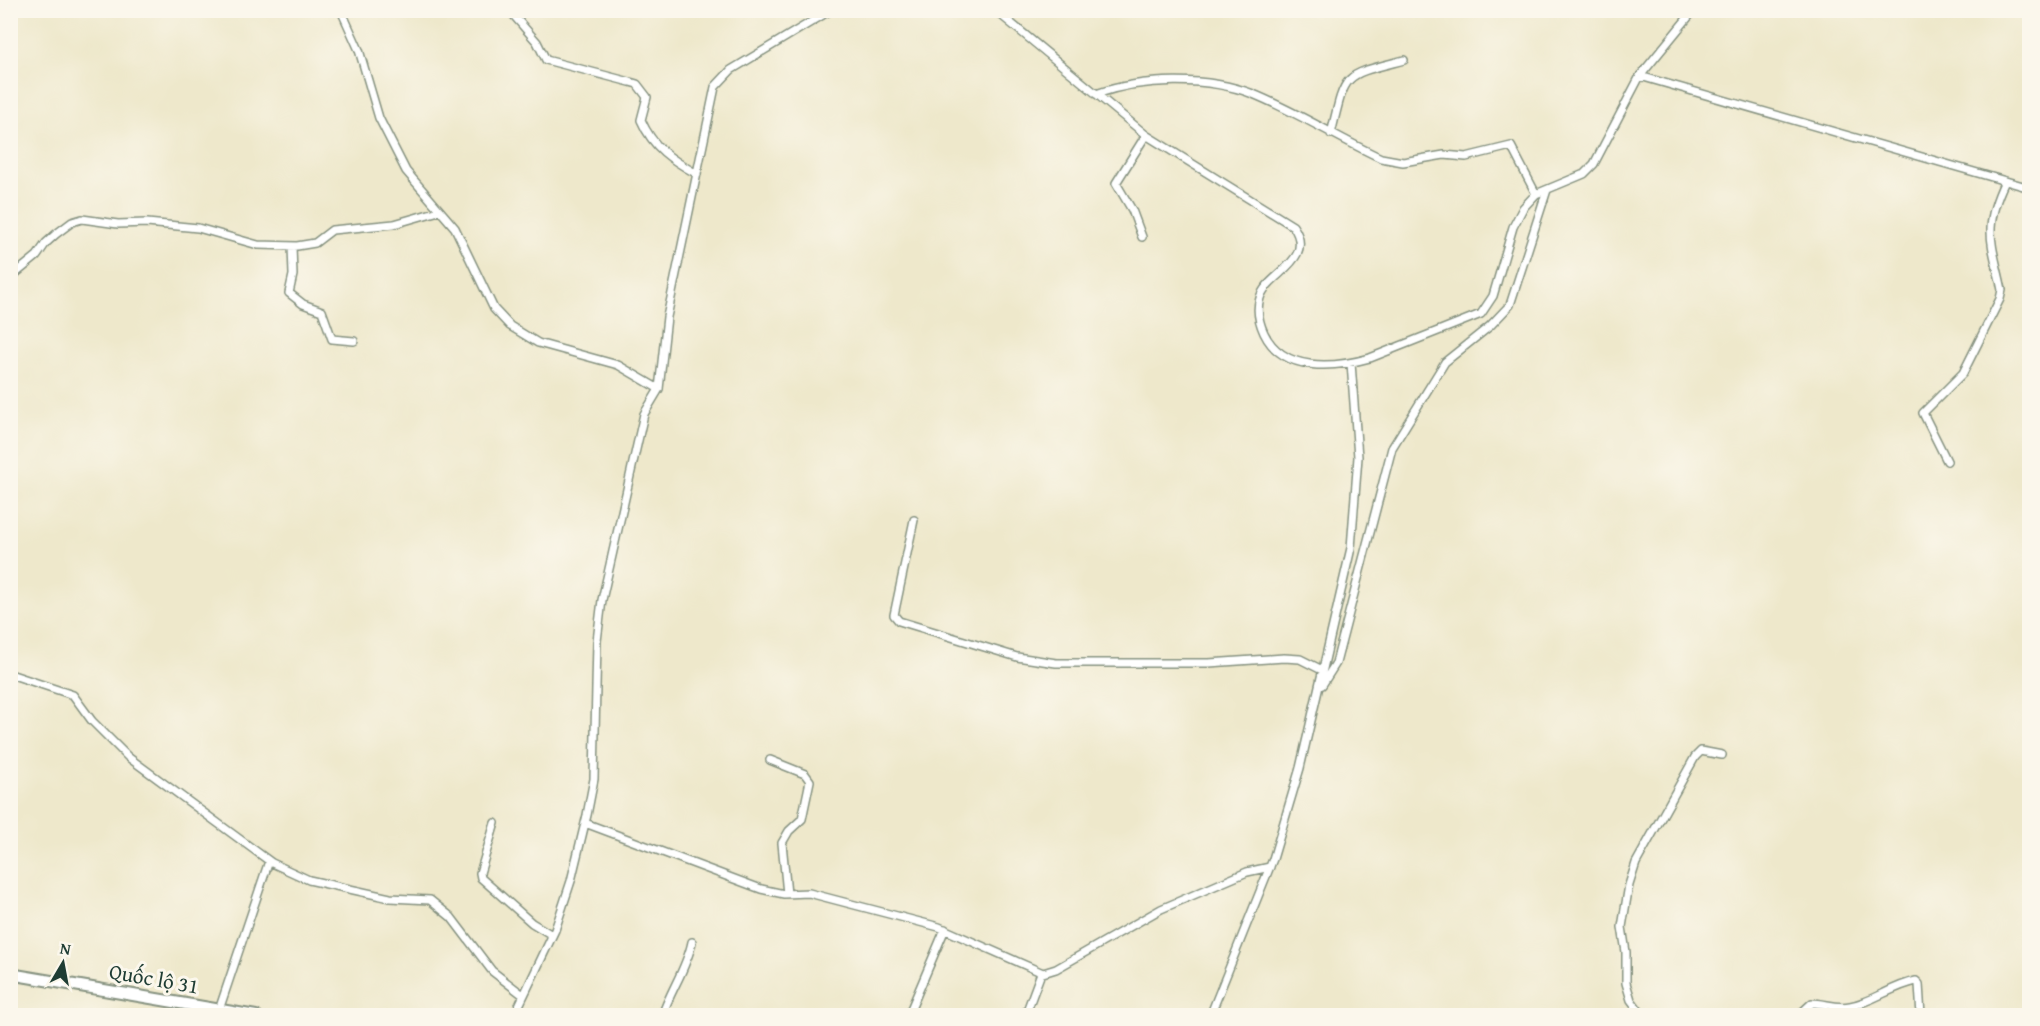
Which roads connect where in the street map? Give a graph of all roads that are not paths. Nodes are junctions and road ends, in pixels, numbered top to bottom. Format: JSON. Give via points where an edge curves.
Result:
{"nodes":[{"id":1,"x":341,"y":10,"type":"edge"},
{"id":2,"x":509,"y":10,"type":"edge"},
{"id":3,"x":831,"y":10,"type":"edge"},
{"id":4,"x":995,"y":10,"type":"edge"},
{"id":5,"x":1694,"y":10,"type":"edge"},
{"id":6,"x":1404,"y":60,"type":"dead end"},
{"id":7,"x":1640,"y":76,"type":"junction"},
{"id":8,"x":1095,"y":94,"type":"junction"},
{"id":9,"x":1331,"y":134,"type":"junction"},
{"id":10,"x":1146,"y":135,"type":"junction"},
{"id":11,"x":697,"y":174,"type":"junction"},
{"id":12,"x":2005,"y":181,"type":"junction"},
{"id":13,"x":2030,"y":188,"type":"edge"},
{"id":14,"x":1547,"y":190,"type":"junction"},
{"id":15,"x":1536,"y":194,"type":"junction"},
{"id":16,"x":439,"y":211,"type":"junction"},
{"id":17,"x":1142,"y":237,"type":"dead end"},
{"id":18,"x":292,"y":246,"type":"junction"},
{"id":19,"x":10,"y":278,"type":"edge"},
{"id":20,"x":354,"y":341,"type":"dead end"},
{"id":21,"x":1351,"y":363,"type":"junction"},
{"id":22,"x":659,"y":389,"type":"junction"},
{"id":23,"x":1947,"y":461,"type":"dead end"},
{"id":24,"x":914,"y":520,"type":"dead end"},
{"id":25,"x":1322,"y":670,"type":"junction"},
{"id":26,"x":10,"y":674,"type":"edge"},
{"id":27,"x":1320,"y":687,"type":"junction"},
{"id":28,"x":1722,"y":755,"type":"dead end"},
{"id":29,"x":770,"y":760,"type":"dead end"},
{"id":30,"x":495,"y":823,"type":"dead end"},
{"id":31,"x":585,"y":823,"type":"junction"},
{"id":32,"x":269,"y":861,"type":"junction"},
{"id":33,"x":1270,"y":867,"type":"junction"},
{"id":34,"x":787,"y":894,"type":"junction"},
{"id":35,"x":945,"y":929,"type":"junction"},
{"id":36,"x":552,"y":935,"type":"junction"},
{"id":37,"x":692,"y":942,"type":"dead end"},
{"id":38,"x":1041,"y":973,"type":"junction"},
{"id":39,"x":10,"y":974,"type":"edge"},
{"id":40,"x":523,"y":995,"type":"junction"},
{"id":41,"x":219,"y":1010,"type":"junction"},
{"id":42,"x":256,"y":1016,"type":"edge"},
{"id":43,"x":514,"y":1016,"type":"edge"},
{"id":44,"x":662,"y":1016,"type":"edge"},
{"id":45,"x":908,"y":1016,"type":"edge"},
{"id":46,"x":1025,"y":1016,"type":"edge"},
{"id":47,"x":1210,"y":1016,"type":"edge"},
{"id":48,"x":1643,"y":1016,"type":"edge"},
{"id":49,"x":1798,"y":1016,"type":"edge"},
{"id":50,"x":1921,"y":1016,"type":"edge"}],
"edges":[{"from":1,"to":16,"type":"street","via":[[362,58],[379,118],[406,171]]},
{"from":2,"to":11,"type":"street","via":[[537,42],[546,60],[637,84],[647,97],[641,120],[656,146]]},
{"from":3,"to":11,"type":"street","via":[[731,70],[718,83]]},
{"from":4,"to":8,"type":"street"},
{"from":5,"to":7,"type":"street"},
{"from":6,"to":9,"type":"street","via":[[1349,77]]},
{"from":7,"to":12,"type":"street"},
{"from":7,"to":14,"type":"street","via":[[1594,164],[1584,174]]},
{"from":8,"to":9,"type":"street","via":[[1151,81],[1217,86],[1254,95]]},
{"from":8,"to":10,"type":"street"},
{"from":9,"to":15,"type":"street","via":[[1381,158],[1403,162],[1444,155],[1469,157],[1510,146]]},
{"from":10,"to":17,"type":"street","via":[[1116,183]]},
{"from":10,"to":21,"type":"street","via":[[1293,226],[1299,240],[1296,253],[1262,293],[1258,305],[1260,324],[1274,349],[1292,360],[1315,365]]},
{"from":11,"to":22,"type":"street","via":[[667,317]]},
{"from":12,"to":13,"type":"street"},
{"from":12,"to":23,"type":"street","via":[[1995,204],[1990,236],[2002,290],[2000,299],[1963,374],[1923,413]]},
{"from":14,"to":15,"type":"street"},
{"from":14,"to":27,"type":"street","via":[[1510,305],[1445,362],[1392,448],[1336,663]]},
{"from":15,"to":21,"type":"street","via":[[1518,215],[1492,296],[1481,314]]},
{"from":16,"to":18,"type":"street","via":[[394,224],[332,230],[312,244]]},
{"from":16,"to":22,"type":"street","via":[[460,236],[494,309],[510,326],[553,348],[618,365]]},
{"from":18,"to":19,"type":"street","via":[[258,244],[198,228],[82,219],[51,239],[38,256]]},
{"from":18,"to":20,"type":"street","via":[[290,293],[303,304],[322,311],[332,339]]},
{"from":21,"to":25,"type":"street","via":[[1358,457],[1355,526]]},
{"from":22,"to":31,"type":"street","via":[[644,414],[602,600],[597,641],[594,767]]},
{"from":24,"to":25,"type":"street","via":[[894,615],[899,621],[1033,660],[1081,664],[1284,658],[1300,659]]},
{"from":25,"to":27,"type":"street"},
{"from":26,"to":32,"type":"street","via":[[73,695],[92,721],[128,757]]},
{"from":27,"to":33,"type":"street"},
{"from":28,"to":48,"type":"street","via":[[1701,751],[1695,756],[1636,863],[1629,885],[1622,927],[1626,983],[1631,1000]]},
{"from":29,"to":34,"type":"street","via":[[805,774],[810,781],[802,819],[782,843]]},
{"from":30,"to":36,"type":"street","via":[[481,878],[532,923]]},
{"from":31,"to":34,"type":"street","via":[[761,890]]},
{"from":31,"to":36,"type":"street"},
{"from":32,"to":40,"type":"street","via":[[309,880],[390,898],[430,900],[451,917],[492,971]]},
{"from":32,"to":41,"type":"street"},
{"from":33,"to":38,"type":"street","via":[[1247,872],[1161,909],[1056,969]]},
{"from":33,"to":47,"type":"street"},
{"from":34,"to":35,"type":"street","via":[[809,893]]},
{"from":35,"to":38,"type":"street"},
{"from":35,"to":45,"type":"street"},
{"from":36,"to":40,"type":"street"},
{"from":37,"to":44,"type":"street"},
{"from":38,"to":46,"type":"street"},
{"from":39,"to":41,"type":"highway","name":"Quốc lộ 31"},
{"from":40,"to":43,"type":"street"},
{"from":41,"to":42,"type":"highway","name":"Quốc lộ 31"},
{"from":49,"to":50,"type":"street","via":[[1812,1003],[1853,1006],[1916,981]]}]}
